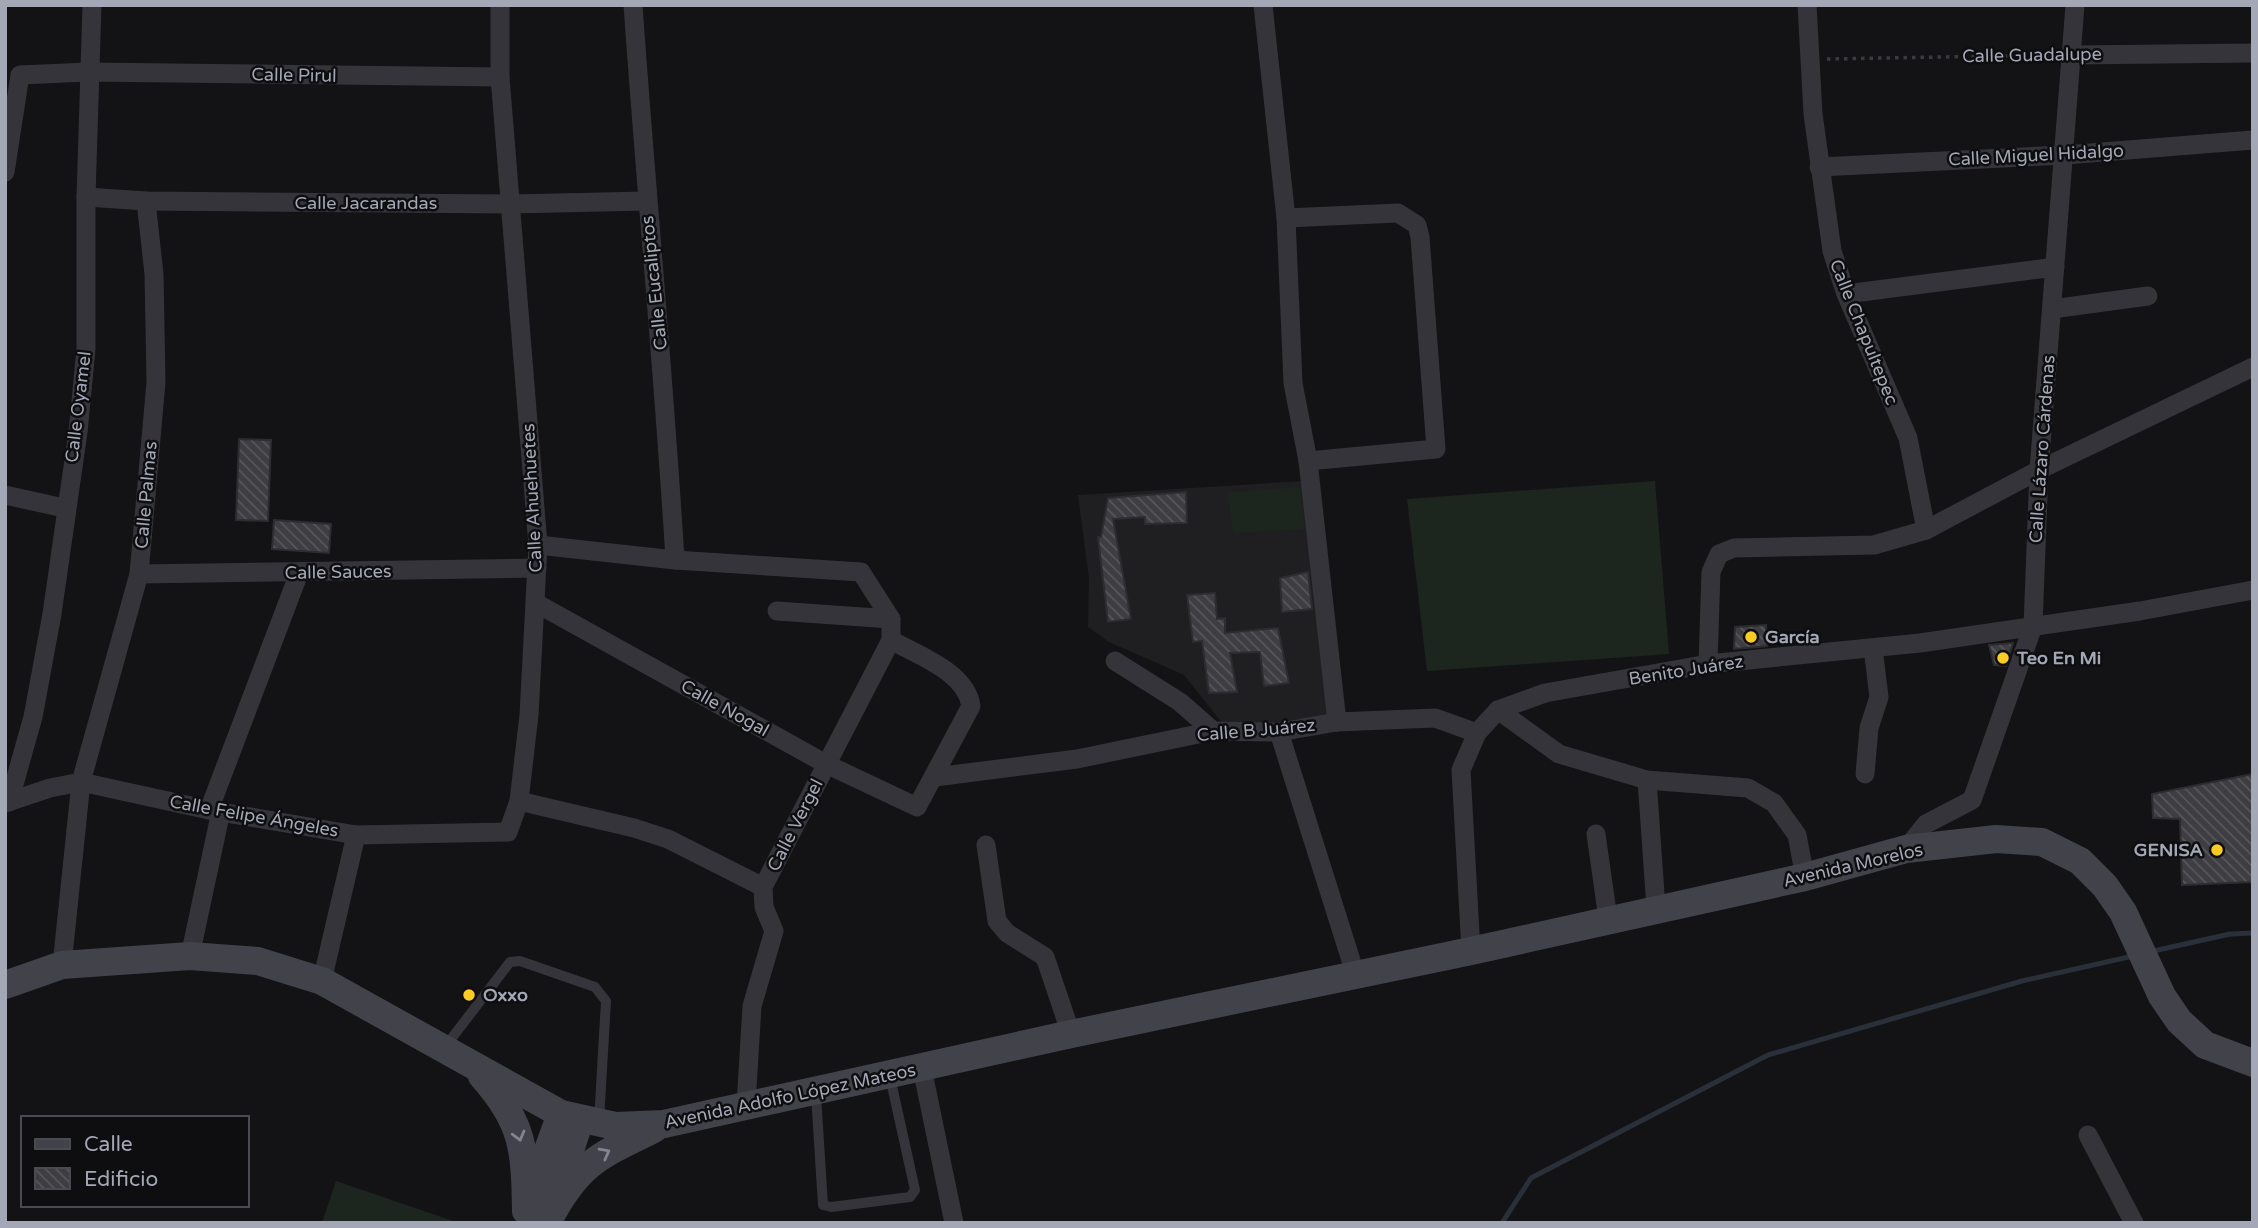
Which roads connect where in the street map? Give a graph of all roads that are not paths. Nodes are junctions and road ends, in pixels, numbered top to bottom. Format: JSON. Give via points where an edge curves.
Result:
{"nodes":[{"id":1,"x":92,"y":5,"type":"edge"},
{"id":2,"x":500,"y":5,"type":"edge"},
{"id":3,"x":633,"y":5,"type":"edge"},
{"id":4,"x":1263,"y":5,"type":"edge"},
{"id":5,"x":1807,"y":5,"type":"edge"},
{"id":6,"x":2075,"y":5,"type":"edge"},
{"id":7,"x":2253,"y":52,"type":"edge"},
{"id":8,"x":2073,"y":55,"type":"junction"},
{"id":9,"x":88,"y":72,"type":"junction"},
{"id":10,"x":500,"y":77,"type":"junction"},
{"id":11,"x":2253,"y":140,"type":"edge"},
{"id":12,"x":2065,"y":155,"type":"junction"},
{"id":13,"x":1819,"y":167,"type":"junction"},
{"id":14,"x":5,"y":172,"type":"edge"},
{"id":15,"x":86,"y":197,"type":"junction"},
{"id":16,"x":146,"y":201,"type":"junction"},
{"id":17,"x":646,"y":201,"type":"junction"},
{"id":18,"x":511,"y":204,"type":"junction"},
{"id":19,"x":1286,"y":218,"type":"junction"},
{"id":20,"x":2055,"y":267,"type":"junction"},
{"id":21,"x":1846,"y":294,"type":"junction"},
{"id":22,"x":2148,"y":296,"type":"dead end"},
{"id":23,"x":2052,"y":309,"type":"junction"},
{"id":24,"x":2253,"y":367,"type":"edge"},
{"id":25,"x":1308,"y":461,"type":"junction"},
{"id":26,"x":2039,"y":470,"type":"junction"},
{"id":27,"x":5,"y":495,"type":"edge"},
{"id":28,"x":64,"y":508,"type":"junction"},
{"id":29,"x":1926,"y":530,"type":"junction"},
{"id":30,"x":538,"y":545,"type":"junction"},
{"id":31,"x":675,"y":560,"type":"junction"},
{"id":32,"x":537,"y":568,"type":"junction"},
{"id":33,"x":299,"y":573,"type":"junction"},
{"id":34,"x":139,"y":574,"type":"junction"},
{"id":35,"x":2253,"y":590,"type":"edge"},
{"id":36,"x":536,"y":603,"type":"junction"},
{"id":37,"x":777,"y":611,"type":"dead end"},
{"id":38,"x":891,"y":619,"type":"junction"},
{"id":39,"x":2033,"y":626,"type":"junction"},
{"id":40,"x":891,"y":640,"type":"junction"},
{"id":41,"x":1873,"y":648,"type":"junction"},
{"id":42,"x":1115,"y":661,"type":"dead end"},
{"id":43,"x":1708,"y":664,"type":"junction"},
{"id":44,"x":1498,"y":710,"type":"junction"},
{"id":45,"x":1337,"y":722,"type":"junction"},
{"id":46,"x":1213,"y":731,"type":"junction"},
{"id":47,"x":1279,"y":732,"type":"junction"},
{"id":48,"x":1476,"y":733,"type":"junction"},
{"id":49,"x":826,"y":764,"type":"junction"},
{"id":50,"x":1865,"y":774,"type":"dead end"},
{"id":51,"x":935,"y":777,"type":"junction"},
{"id":52,"x":1647,"y":780,"type":"junction"},
{"id":53,"x":81,"y":782,"type":"junction"},
{"id":54,"x":519,"y":801,"type":"junction"},
{"id":55,"x":7,"y":803,"type":"edge"},
{"id":56,"x":215,"y":811,"type":"junction"},
{"id":57,"x":508,"y":832,"type":"joint"},
{"id":58,"x":1595,"y":834,"type":"dead end"},
{"id":59,"x":356,"y":835,"type":"junction"},
{"id":60,"x":986,"y":845,"type":"dead end"},
{"id":61,"x":1906,"y":849,"type":"junction"},
{"id":62,"x":1805,"y":877,"type":"junction"},
{"id":63,"x":763,"y":887,"type":"junction"},
{"id":64,"x":1656,"y":908,"type":"junction"},
{"id":65,"x":1608,"y":919,"type":"junction"},
{"id":66,"x":1471,"y":951,"type":"junction"},
{"id":67,"x":191,"y":956,"type":"junction"},
{"id":68,"x":62,"y":965,"type":"junction"},
{"id":69,"x":1355,"y":973,"type":"junction"},
{"id":70,"x":322,"y":981,"type":"junction"},
{"id":71,"x":7,"y":986,"type":"edge"},
{"id":72,"x":1071,"y":1034,"type":"junction"},
{"id":73,"x":456,"y":1054,"type":"junction"},
{"id":74,"x":2253,"y":1063,"type":"edge"},
{"id":75,"x":922,"y":1068,"type":"junction"},
{"id":76,"x":890,"y":1076,"type":"junction"},
{"id":77,"x":816,"y":1091,"type":"junction"},
{"id":78,"x":746,"y":1105,"type":"junction"},
{"id":79,"x":580,"y":1119,"type":"junction"},
{"id":80,"x":664,"y":1124,"type":"junction"},
{"id":81,"x":2088,"y":1135,"type":"dead end"},
{"id":82,"x":536,"y":1220,"type":"edge"},
{"id":83,"x":954,"y":1223,"type":"edge"},
{"id":84,"x":2134,"y":1223,"type":"edge"}],
"edges":[{"from":1,"to":9,"type":"street","name":"Calle Oyamel"},
{"from":2,"to":10,"type":"street","name":"Calle Ahuehuetes"},
{"from":3,"to":17,"type":"street","name":"Calle Eucaliptos"},
{"from":4,"to":19,"type":"street"},
{"from":5,"to":13,"type":"street","name":"Calle Chapultepec"},
{"from":6,"to":8,"type":"street","name":"Calle Lázaro Cárdenas"},
{"from":7,"to":8,"type":"street","name":"Calle Guadalupe"},
{"from":8,"to":12,"type":"street","name":"Calle Lázaro Cárdenas"},
{"from":9,"to":10,"type":"street","name":"Calle Pirul"},
{"from":9,"to":14,"type":"street","name":"Calle Pirul","via":[[20,75]]},
{"from":9,"to":15,"type":"street","name":"Calle Oyamel"},
{"from":10,"to":18,"type":"street","name":"Calle Ahuehuetes"},
{"from":11,"to":12,"type":"street","name":"Calle Miguel Hidalgo"},
{"from":12,"to":13,"type":"street","name":"Calle Miguel Hidalgo"},
{"from":12,"to":20,"type":"street","name":"Calle Lázaro Cárdenas"},
{"from":13,"to":21,"type":"street","name":"Calle Chapultepec","via":[[1832,251]]},
{"from":15,"to":16,"type":"street","name":"Calle Jacarandas"},
{"from":15,"to":28,"type":"street","name":"Calle Oyamel","via":[[86,349]]},
{"from":16,"to":18,"type":"street","name":"Calle Jacarandas"},
{"from":16,"to":34,"type":"street","name":"Calle Palmas","via":[[154,274],[156,382]]},
{"from":17,"to":18,"type":"street","name":"Calle Jacarandas"},
{"from":17,"to":31,"type":"street","name":"Calle Eucaliptos","via":[[666,400]]},
{"from":18,"to":30,"type":"street","name":"Calle Ahuehuetes"},
{"from":19,"to":25,"type":"street","via":[[1293,383]]},
{"from":19,"to":25,"type":"street","via":[[1398,213],[1417,225],[1420,237],[1436,449]]},
{"from":20,"to":21,"type":"street"},
{"from":20,"to":23,"type":"street","name":"Calle Lázaro Cárdenas"},
{"from":21,"to":29,"type":"street","name":"Calle Chapultepec","via":[[1908,438]]},
{"from":22,"to":23,"type":"street"},
{"from":23,"to":26,"type":"street","name":"Calle Lázaro Cárdenas"},
{"from":24,"to":26,"type":"street"},
{"from":25,"to":45,"type":"street"},
{"from":26,"to":29,"type":"street"},
{"from":26,"to":39,"type":"street","name":"Calle Lázaro Cárdenas"},
{"from":27,"to":28,"type":"street"},
{"from":28,"to":55,"type":"street","name":"Calle Oyamel","via":[[52,614],[35,704]]},
{"from":29,"to":43,"type":"street","via":[[1874,545],[1734,548],[1719,554],[1711,572]]},
{"from":30,"to":31,"type":"street"},
{"from":30,"to":32,"type":"street","name":"Calle Ahuehuetes"},
{"from":31,"to":38,"type":"street","via":[[862,572]]},
{"from":32,"to":33,"type":"street","name":"Calle Sauces"},
{"from":32,"to":36,"type":"street","name":"Calle Ahuehuetes"},
{"from":33,"to":34,"type":"street","name":"Calle Sauces"},
{"from":33,"to":56,"type":"street"},
{"from":34,"to":53,"type":"street","name":"Calle Palmas"},
{"from":35,"to":39,"type":"street","name":"Benito Juárez"},
{"from":36,"to":49,"type":"street","name":"Calle Nogal"},
{"from":36,"to":54,"type":"street","name":"Calle Ahuehuetes"},
{"from":37,"to":38,"type":"street"},
{"from":38,"to":40,"type":"street"},
{"from":39,"to":41,"type":"street","name":"Benito Juárez"},
{"from":39,"to":61,"type":"street","name":"Calle Lázaro Cárdenas","via":[[1972,800],[1926,824]]},
{"from":40,"to":49,"type":"street","name":"Calle Vergel"},
{"from":40,"to":51,"type":"street","via":[[960,681],[969,692],[971,706]]},
{"from":41,"to":43,"type":"street","name":"Benito Juárez"},
{"from":41,"to":50,"type":"street","via":[[1879,697],[1869,728]]},
{"from":42,"to":46,"type":"street","via":[[1180,702]]},
{"from":43,"to":44,"type":"street","name":"Benito Juárez","via":[[1545,693]]},
{"from":44,"to":48,"type":"street","name":"Benito Juárez"},
{"from":44,"to":52,"type":"street","via":[[1559,754]]},
{"from":45,"to":47,"type":"street","name":"Calle B Juárez"},
{"from":45,"to":48,"type":"street","name":"Calle B Juárez","via":[[1435,718]]},
{"from":46,"to":47,"type":"street","name":"Calle B Juárez"},
{"from":46,"to":51,"type":"street","name":"Calle B Juárez","via":[[1077,759]]},
{"from":47,"to":69,"type":"street"},
{"from":48,"to":66,"type":"street","name":"Benito Juárez","via":[[1461,770]]},
{"from":49,"to":51,"type":"street","name":"Calle Nogal","via":[[917,807]]},
{"from":49,"to":63,"type":"street","name":"Calle Vergel"},
{"from":52,"to":62,"type":"street","via":[[1748,788],[1774,803],[1797,835]]},
{"from":52,"to":64,"type":"street"},
{"from":53,"to":55,"type":"street","name":"Calle Felipe Ángeles"},
{"from":53,"to":56,"type":"street","name":"Calle Felipe Ángeles"},
{"from":53,"to":68,"type":"street","name":"Calle Palmas"},
{"from":54,"to":57,"type":"street","name":"Calle Ahuehuetes"},
{"from":54,"to":63,"type":"street","via":[[668,839]]},
{"from":56,"to":59,"type":"street","name":"Calle Felipe Ángeles"},
{"from":56,"to":67,"type":"street"},
{"from":57,"to":59,"type":"street","name":"Calle Felipe Ángeles"},
{"from":58,"to":65,"type":"street"},
{"from":59,"to":70,"type":"street"},
{"from":60,"to":72,"type":"street","via":[[997,922],[1045,957]]},
{"from":61,"to":62,"type":"main road","name":"Avenida Morelos"},
{"from":61,"to":74,"type":"main road","name":"Avenida Morelos","via":[[1996,839],[2042,842],[2080,861],[2123,912],[2162,996],[2179,1021],[2205,1045]]},
{"from":62,"to":64,"type":"main road","name":"Avenida Morelos"},
{"from":63,"to":78,"type":"street","name":"Calle Vergel","via":[[764,907],[774,931],[752,1006]]},
{"from":64,"to":65,"type":"main road","name":"Avenida Morelos"},
{"from":65,"to":66,"type":"main road","name":"Avenida Morelos"},
{"from":66,"to":69,"type":"main road","name":"Avenida Morelos"},
{"from":67,"to":68,"type":"main road"},
{"from":67,"to":70,"type":"main road","via":[[258,961]]},
{"from":68,"to":71,"type":"main road"},
{"from":69,"to":72,"type":"main road","name":"Avenida Adolfo López Mateos"},
{"from":70,"to":73,"type":"main road"},
{"from":72,"to":75,"type":"main road","name":"Avenida Adolfo López Mateos"},
{"from":73,"to":79,"type":"main road"},
{"from":73,"to":79,"type":"lane","via":[[503,966],[510,962],[520,961],[595,988],[606,1001]]},
{"from":73,"to":82,"type":"main road","one_way":true,"via":[[505,1101],[520,1133]]},
{"from":75,"to":76,"type":"main road","name":"Avenida Adolfo López Mateos"},
{"from":75,"to":83,"type":"street"},
{"from":76,"to":77,"type":"main road","name":"Avenida Adolfo López Mateos"},
{"from":76,"to":77,"type":"lane","via":[[915,1190],[910,1197],[823,1205]]},
{"from":77,"to":78,"type":"main road","name":"Avenida Adolfo López Mateos"},
{"from":78,"to":80,"type":"main road","name":"Avenida Adolfo López Mateos"},
{"from":79,"to":80,"type":"main road","name":"Avenida Adolfo López Mateos"},
{"from":79,"to":82,"type":"main road"},
{"from":82,"to":80,"type":"main road","one_way":true,"via":[[589,1162]]},
{"from":81,"to":84,"type":"street"}]}
